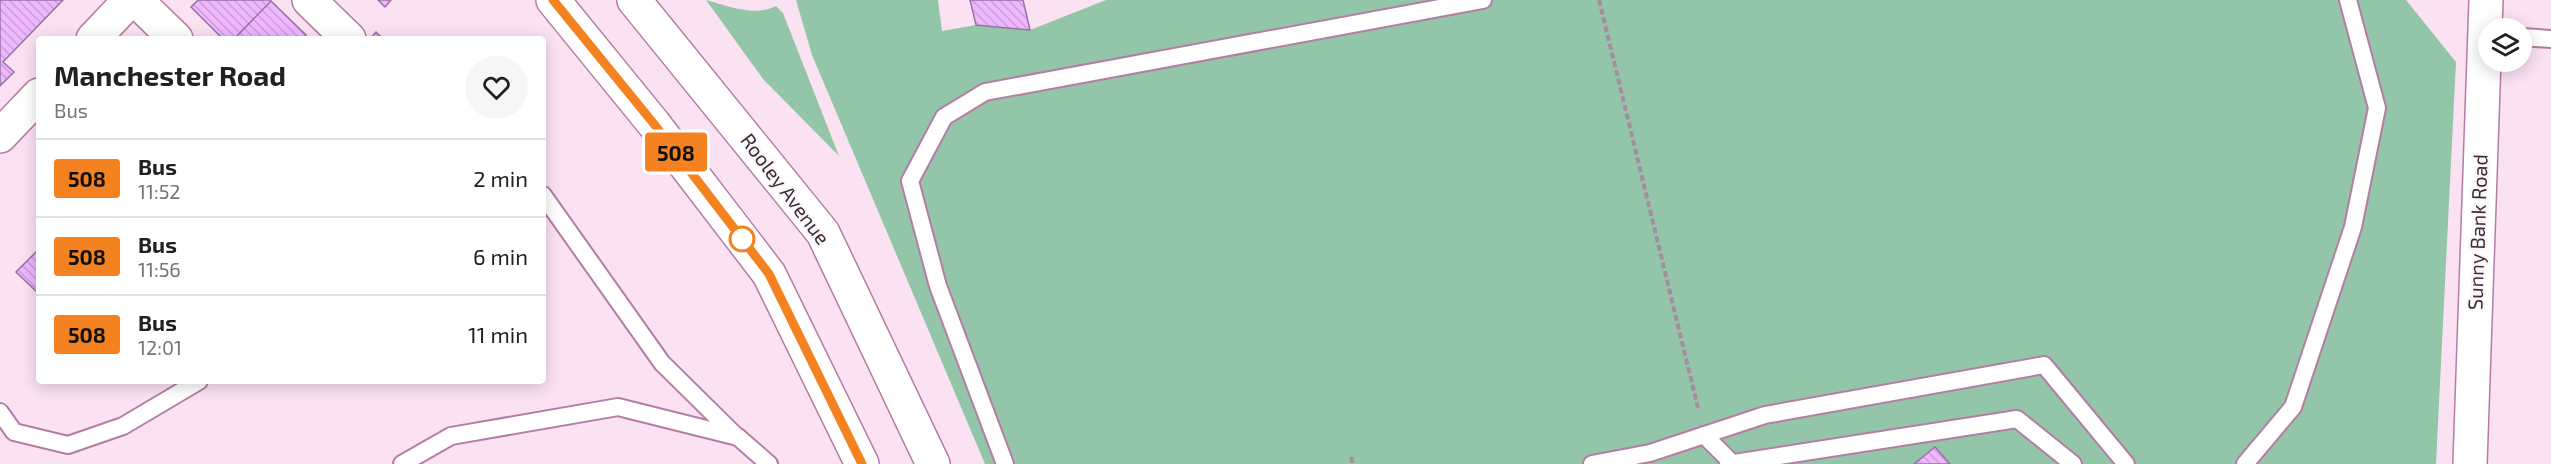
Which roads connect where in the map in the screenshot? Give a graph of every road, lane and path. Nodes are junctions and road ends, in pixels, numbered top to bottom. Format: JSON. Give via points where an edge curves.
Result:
{"nodes":[{"id":1,"x":309,"y":0,"type":"edge"},
{"id":2,"x":552,"y":0,"type":"edge"},
{"id":3,"x":1483,"y":0,"type":"edge"},
{"id":4,"x":1599,"y":0,"type":"edge"},
{"id":5,"x":2348,"y":0,"type":"edge"},
{"id":6,"x":2486,"y":0,"type":"edge"},
{"id":7,"x":124,"y":3,"type":"edge"},
{"id":8,"x":647,"y":5,"type":"edge"},
{"id":9,"x":2487,"y":18,"type":"edge"},
{"id":10,"x":96,"y":36,"type":"edge"},
{"id":11,"x":172,"y":36,"type":"edge"},
{"id":12,"x":347,"y":36,"type":"edge"},
{"id":13,"x":2532,"y":38,"type":"edge"},
{"id":14,"x":2551,"y":39,"type":"edge"},
{"id":15,"x":2485,"y":72,"type":"edge"},
{"id":16,"x":36,"y":98,"type":"edge"},
{"id":17,"x":0,"y":136,"type":"edge"},
{"id":18,"x":546,"y":199,"type":"edge"},
{"id":19,"x":194,"y":384,"type":"edge"},
{"id":20,"x":0,"y":412,"type":"edge"},
{"id":21,"x":1704,"y":435,"type":"junction"},
{"id":22,"x":738,"y":437,"type":"junction"},
{"id":23,"x":1351,"y":457,"type":"dead end"},
{"id":24,"x":1730,"y":463,"type":"edge"},
{"id":25,"x":402,"y":464,"type":"edge"},
{"id":26,"x":769,"y":464,"type":"edge"},
{"id":27,"x":862,"y":464,"type":"edge"},
{"id":28,"x":933,"y":464,"type":"edge"},
{"id":29,"x":1005,"y":464,"type":"edge"},
{"id":30,"x":1353,"y":464,"type":"edge"},
{"id":31,"x":1592,"y":464,"type":"edge"},
{"id":32,"x":2073,"y":464,"type":"edge"},
{"id":33,"x":2126,"y":464,"type":"edge"},
{"id":34,"x":2245,"y":464,"type":"edge"},
{"id":35,"x":2470,"y":464,"type":"edge"}],
"edges":[{"from":1,"to":12,"type":"main road"},
{"from":2,"to":27,"type":"main road","via":[[769,274]]},
{"from":3,"to":29,"type":"lane","via":[[985,92],[944,117],[910,181],[938,286]]},
{"from":4,"to":21,"type":"path"},
{"from":5,"to":34,"type":"lane","via":[[2377,108],[2353,228],[2293,407]]},
{"from":6,"to":9,"type":"main road","name":"Sunny Bank Road"},
{"from":7,"to":10,"type":"main road"},
{"from":7,"to":11,"type":"main road"},
{"from":8,"to":28,"type":"main road","name":"Rooley Avenue","via":[[823,233]]},
{"from":13,"to":14,"type":"lane"},
{"from":15,"to":35,"type":"main road","name":"Sunny Bank Road"},
{"from":16,"to":17,"type":"main road"},
{"from":18,"to":22,"type":"lane","via":[[662,363]]},
{"from":19,"to":20,"type":"lane","via":[[123,426],[68,445],[14,432]]},
{"from":21,"to":24,"type":"lane"},
{"from":21,"to":31,"type":"lane","via":[[1650,453]]},
{"from":21,"to":33,"type":"lane","via":[[1765,416],[2044,365]]},
{"from":22,"to":25,"type":"lane","via":[[618,407],[451,436]]},
{"from":22,"to":26,"type":"lane"},
{"from":23,"to":30,"type":"path"},
{"from":24,"to":32,"type":"lane","via":[[2017,419]]}]}
